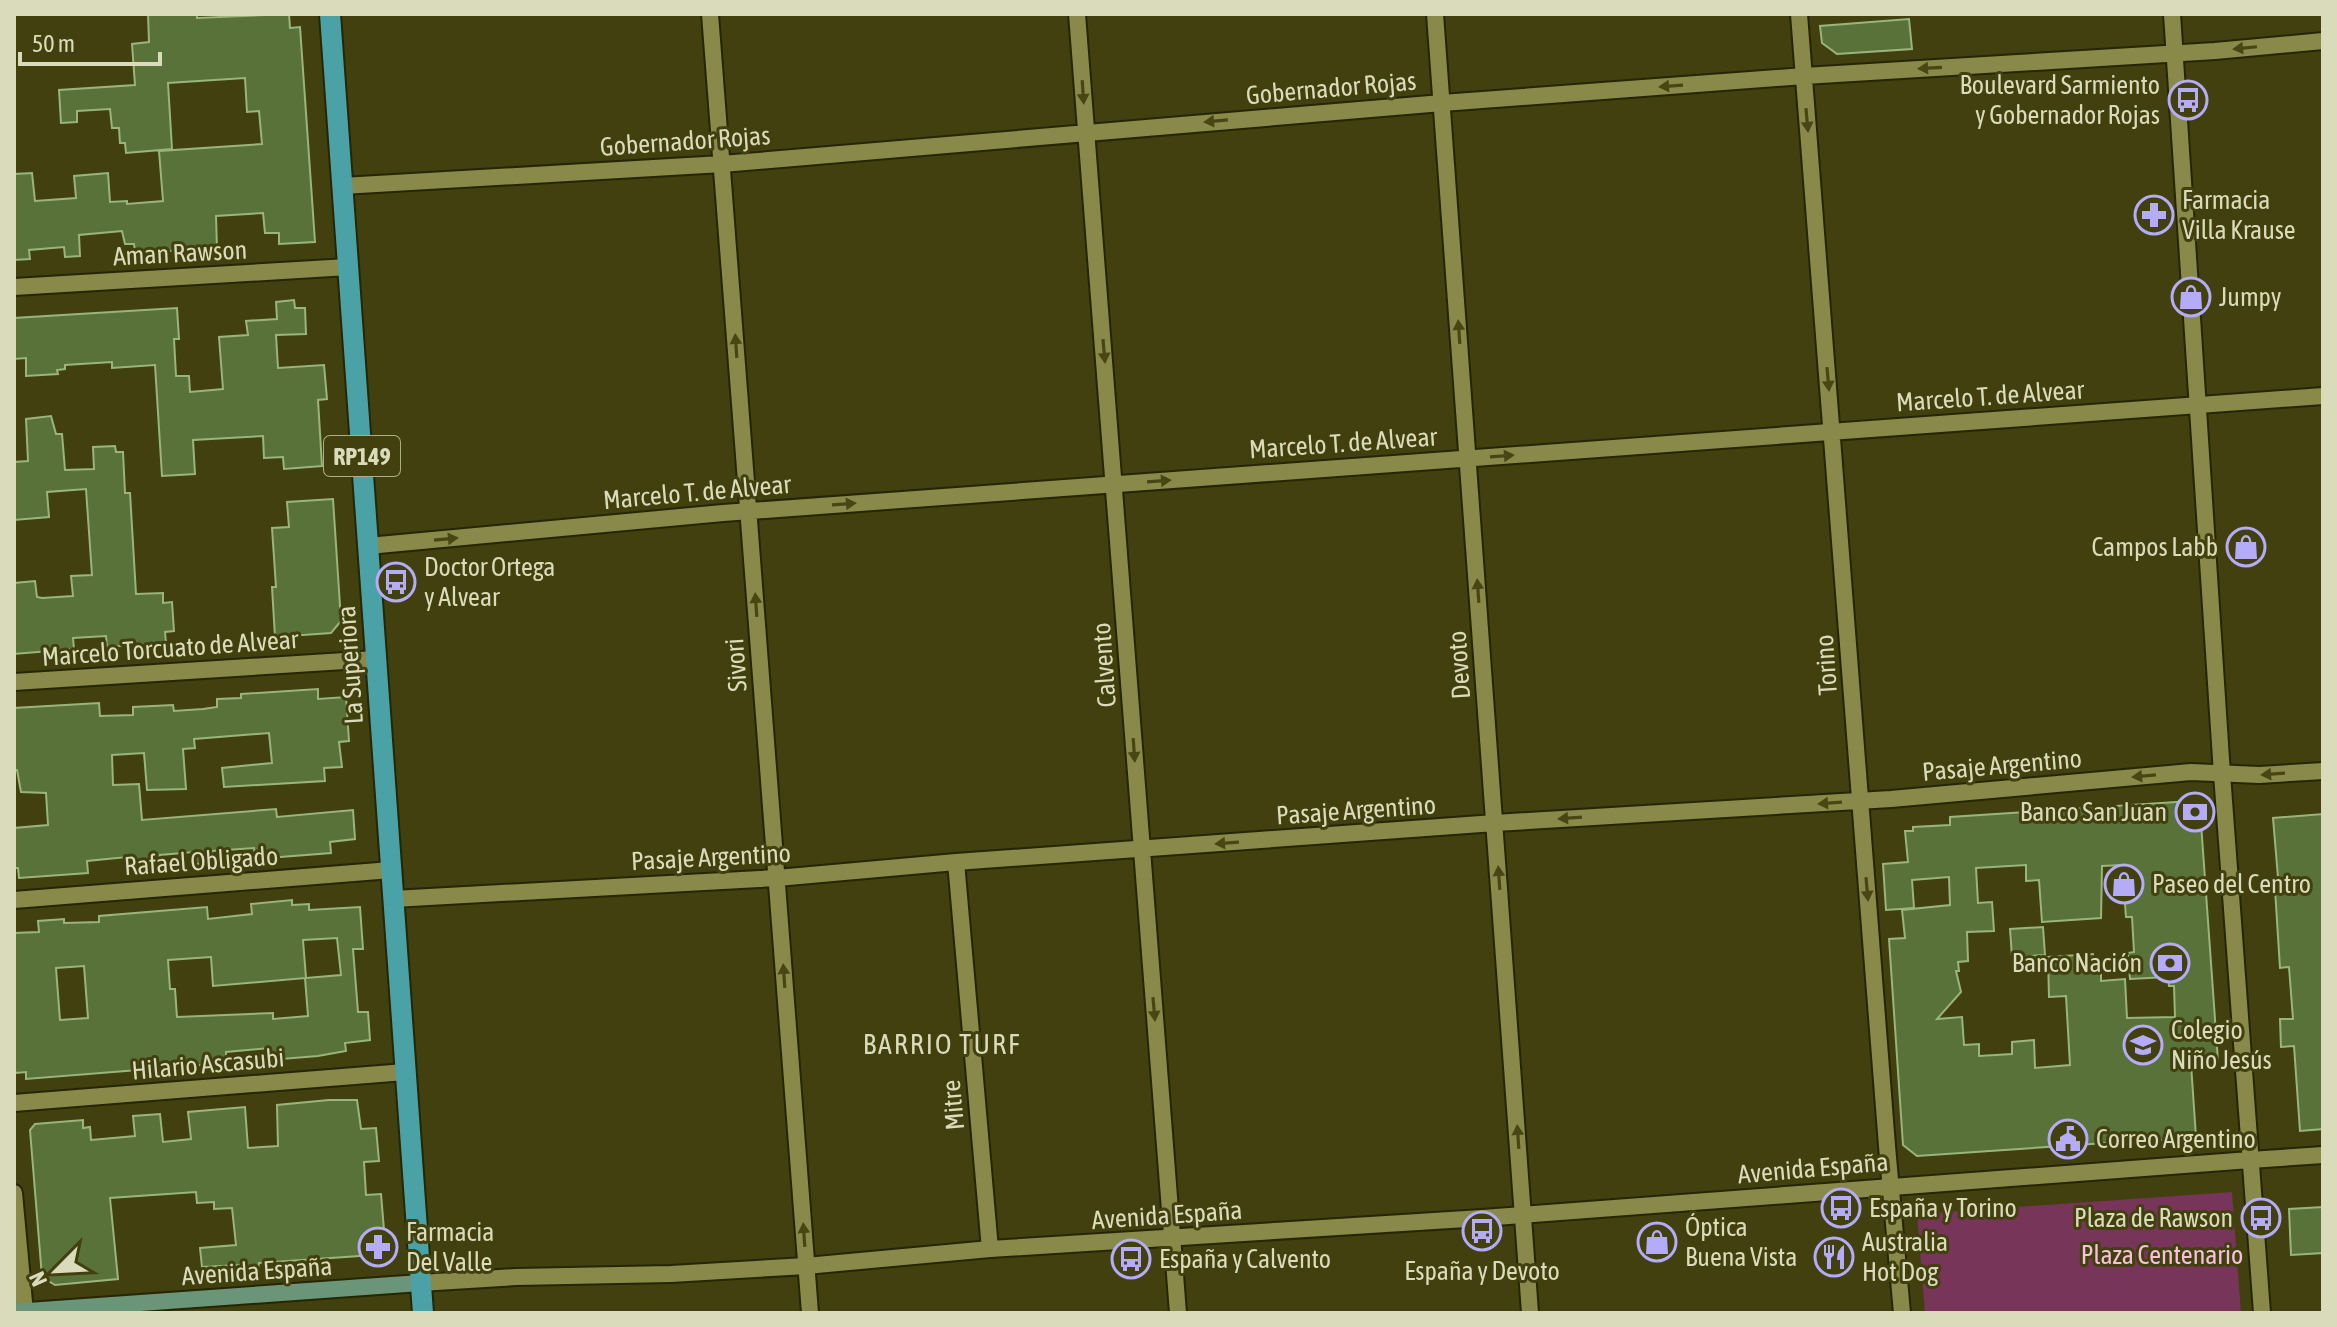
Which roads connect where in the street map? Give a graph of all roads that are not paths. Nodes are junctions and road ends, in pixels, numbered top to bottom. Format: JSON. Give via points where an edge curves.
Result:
{"nodes":[{"id":1,"x":330,"y":14,"type":"edge"},
{"id":2,"x":710,"y":14,"type":"edge"},
{"id":3,"x":1077,"y":14,"type":"edge"},
{"id":4,"x":1435,"y":14,"type":"edge"},
{"id":5,"x":1799,"y":14,"type":"edge"},
{"id":6,"x":2172,"y":14,"type":"edge"},
{"id":7,"x":2323,"y":41,"type":"edge"},
{"id":8,"x":2175,"y":54,"type":"junction"},
{"id":9,"x":1804,"y":76,"type":"junction"},
{"id":10,"x":1442,"y":103,"type":"junction"},
{"id":11,"x":1086,"y":132,"type":"junction"},
{"id":12,"x":722,"y":164,"type":"junction"},
{"id":13,"x":342,"y":186,"type":"junction"},
{"id":14,"x":348,"y":267,"type":"junction"},
{"id":15,"x":14,"y":287,"type":"edge"},
{"id":16,"x":2323,"y":396,"type":"edge"},
{"id":17,"x":2198,"y":406,"type":"junction"},
{"id":18,"x":1832,"y":431,"type":"junction"},
{"id":19,"x":1468,"y":458,"type":"junction"},
{"id":20,"x":1115,"y":484,"type":"junction"},
{"id":21,"x":748,"y":511,"type":"junction"},
{"id":22,"x":368,"y":546,"type":"junction"},
{"id":23,"x":376,"y":659,"type":"junction"},
{"id":24,"x":14,"y":682,"type":"edge"},
{"id":25,"x":2323,"y":771,"type":"edge"},
{"id":26,"x":2222,"y":774,"type":"junction"},
{"id":27,"x":1860,"y":801,"type":"junction"},
{"id":28,"x":1495,"y":823,"type":"junction"},
{"id":29,"x":1141,"y":850,"type":"junction"},
{"id":30,"x":956,"y":862,"type":"junction"},
{"id":31,"x":391,"y":870,"type":"junction"},
{"id":32,"x":777,"y":878,"type":"junction"},
{"id":33,"x":393,"y":899,"type":"junction"},
{"id":34,"x":14,"y":900,"type":"edge"},
{"id":35,"x":405,"y":1072,"type":"junction"},
{"id":36,"x":14,"y":1103,"type":"edge"},
{"id":37,"x":2323,"y":1155,"type":"edge"},
{"id":38,"x":2250,"y":1160,"type":"junction"},
{"id":39,"x":1890,"y":1186,"type":"junction"},
{"id":40,"x":14,"y":1193,"type":"edge"},
{"id":41,"x":1523,"y":1215,"type":"junction"},
{"id":42,"x":1173,"y":1239,"type":"junction"},
{"id":43,"x":990,"y":1249,"type":"junction"},
{"id":44,"x":806,"y":1266,"type":"junction"},
{"id":45,"x":420,"y":1283,"type":"junction"},
{"id":46,"x":21,"y":1312,"type":"edge"},
{"id":47,"x":423,"y":1313,"type":"edge"},
{"id":48,"x":810,"y":1313,"type":"edge"},
{"id":49,"x":1178,"y":1313,"type":"edge"},
{"id":50,"x":1530,"y":1313,"type":"edge"},
{"id":51,"x":1902,"y":1313,"type":"edge"},
{"id":52,"x":2262,"y":1313,"type":"edge"}],
"edges":[{"from":1,"to":13,"type":"main road","name":"La Superiora","number":"RP149"},
{"from":2,"to":12,"type":"street","name":"Sivori"},
{"from":3,"to":11,"type":"street","name":"Calvento","one_way":true},
{"from":4,"to":10,"type":"street","name":"Devoto"},
{"from":5,"to":9,"type":"street","name":"Torino"},
{"from":6,"to":8,"type":"street"},
{"from":7,"to":8,"type":"street","name":"Gobernador Rojas","one_way":true},
{"from":8,"to":9,"type":"street","name":"Gobernador Rojas","one_way":true},
{"from":8,"to":17,"type":"street"},
{"from":9,"to":10,"type":"street","name":"Gobernador Rojas","one_way":true},
{"from":9,"to":18,"type":"street","name":"Torino","one_way":true},
{"from":10,"to":11,"type":"street","name":"Gobernador Rojas","one_way":true},
{"from":19,"to":10,"type":"street","name":"Devoto","one_way":true},
{"from":11,"to":12,"type":"street","name":"Gobernador Rojas"},
{"from":11,"to":20,"type":"street","name":"Calvento","one_way":true},
{"from":12,"to":13,"type":"street","name":"Gobernador Rojas"},
{"from":21,"to":12,"type":"street","name":"Sivori","one_way":true},
{"from":13,"to":14,"type":"main road","name":"La Superiora","number":"RP149"},
{"from":14,"to":15,"type":"street","name":"Aman Rawson"},
{"from":14,"to":22,"type":"main road","name":"La Superiora","number":"RP149"},
{"from":16,"to":17,"type":"street","name":"Marcelo T. de Alvear"},
{"from":17,"to":18,"type":"street","name":"Marcelo T. de Alvear"},
{"from":17,"to":26,"type":"street"},
{"from":19,"to":18,"type":"street","name":"Marcelo T. de Alvear","one_way":true},
{"from":18,"to":27,"type":"street","name":"Torino"},
{"from":20,"to":19,"type":"street","name":"Marcelo T. de Alvear","one_way":true},
{"from":28,"to":19,"type":"street","name":"Devoto","one_way":true},
{"from":21,"to":20,"type":"street","name":"Marcelo T. de Alvear","one_way":true},
{"from":20,"to":29,"type":"street","name":"Calvento","one_way":true},
{"from":22,"to":21,"type":"street","name":"Marcelo T. de Alvear","one_way":true},
{"from":32,"to":21,"type":"street","name":"Sivori","one_way":true},
{"from":22,"to":23,"type":"main road","name":"La Superiora","number":"RP149"},
{"from":23,"to":24,"type":"street","name":"Marcelo Torcuato de Alvear"},
{"from":23,"to":31,"type":"main road","name":"La Superiora","number":"RP149"},
{"from":25,"to":26,"type":"street","name":"Pasaje Argentino","one_way":true},
{"from":26,"to":27,"type":"street","name":"Pasaje Argentino","one_way":true,"via":[[2191,772]]},
{"from":26,"to":38,"type":"street"},
{"from":27,"to":28,"type":"street","name":"Pasaje Argentino","one_way":true},
{"from":27,"to":39,"type":"street","name":"Torino","one_way":true},
{"from":28,"to":29,"type":"street","name":"Pasaje Argentino","one_way":true},
{"from":41,"to":28,"type":"street","name":"Devoto","one_way":true},
{"from":29,"to":30,"type":"street","name":"Pasaje Argentino"},
{"from":29,"to":42,"type":"street","name":"Calvento","one_way":true},
{"from":30,"to":32,"type":"street","name":"Pasaje Argentino"},
{"from":30,"to":43,"type":"street","name":"Mitre"},
{"from":31,"to":33,"type":"main road","name":"La Superiora","number":"RP149"},
{"from":31,"to":34,"type":"street","name":"Rafael Obligado"},
{"from":32,"to":33,"type":"street","name":"Pasaje Argentino"},
{"from":44,"to":32,"type":"street","name":"Sivori","one_way":true},
{"from":33,"to":35,"type":"main road","name":"La Superiora","number":"RP149"},
{"from":35,"to":36,"type":"street","name":"Hilario Ascasubi"},
{"from":35,"to":45,"type":"main road","name":"La Superiora","number":"RP149"},
{"from":37,"to":38,"type":"street","name":"Avenida España"},
{"from":38,"to":39,"type":"street","name":"Avenida España"},
{"from":38,"to":52,"type":"street"},
{"from":39,"to":41,"type":"street","name":"Avenida España"},
{"from":39,"to":51,"type":"street","name":"Torino"},
{"from":40,"to":46,"type":"street"},
{"from":41,"to":42,"type":"street","name":"Avenida España"},
{"from":41,"to":50,"type":"street","name":"Devoto"},
{"from":42,"to":43,"type":"street","name":"Avenida España"},
{"from":42,"to":49,"type":"street","name":"Calvento"},
{"from":43,"to":44,"type":"street","name":"Avenida España"},
{"from":44,"to":45,"type":"street","name":"Avenida España"},
{"from":44,"to":48,"type":"street","name":"Sivori"},
{"from":45,"to":46,"type":"main road","name":"Avenida España"},
{"from":45,"to":47,"type":"main road","name":"La Superiora","number":"RP149"}]}
